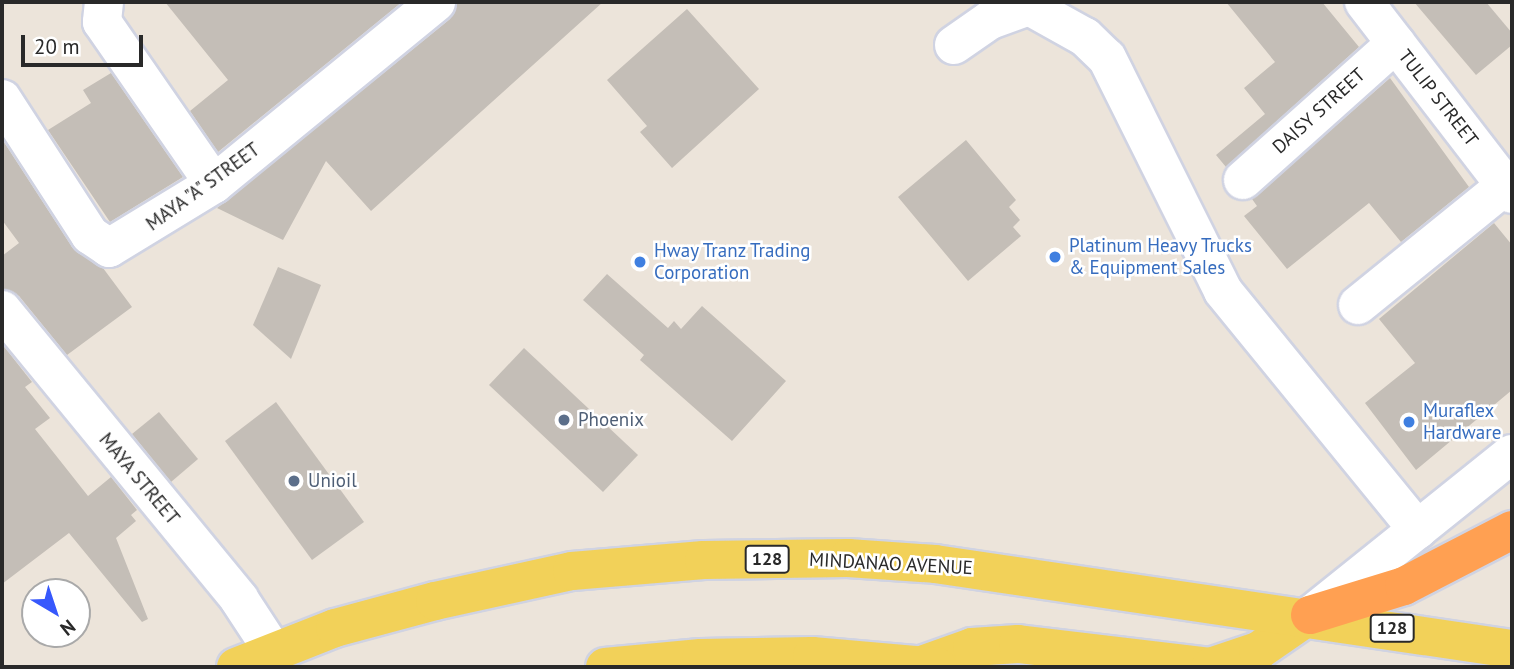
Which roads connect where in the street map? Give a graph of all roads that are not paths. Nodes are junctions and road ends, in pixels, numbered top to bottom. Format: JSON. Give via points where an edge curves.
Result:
{"nodes":[{"id":1,"x":104,"y":2,"type":"edge"},
{"id":2,"x":436,"y":2,"type":"edge"},
{"id":3,"x":1364,"y":2,"type":"edge"},
{"id":4,"x":1395,"y":43,"type":"junction"},
{"id":5,"x":954,"y":45,"type":"dead end"},
{"id":6,"x":2,"y":99,"type":"edge"},
{"id":7,"x":1243,"y":180,"type":"dead end"},
{"id":8,"x":214,"y":184,"type":"junction"},
{"id":9,"x":1509,"y":189,"type":"edge"},
{"id":10,"x":1358,"y":304,"type":"dead end"},
{"id":11,"x":2,"y":310,"type":"edge"},
{"id":12,"x":1512,"y":454,"type":"edge"},
{"id":13,"x":1418,"y":530,"type":"junction"},
{"id":14,"x":1512,"y":530,"type":"edge"},
{"id":15,"x":1310,"y":615,"type":"junction"},
{"id":16,"x":1512,"y":649,"type":"edge"},
{"id":17,"x":273,"y":652,"type":"junction"},
{"id":18,"x":930,"y":666,"type":"edge"},
{"id":19,"x":236,"y":667,"type":"edge"},
{"id":20,"x":605,"y":667,"type":"edge"}],
"edges":[{"from":1,"to":8,"type":"street","via":[[102,22]]},
{"from":2,"to":8,"type":"street","name":"MAYA \"A\" STREET"},
{"from":3,"to":4,"type":"street","name":"TULIP STREET"},
{"from":4,"to":7,"type":"street","name":"DAISY STREET"},
{"from":4,"to":9,"type":"street","name":"TULIP STREET"},
{"from":5,"to":13,"type":"street","via":[[990,20],[1029,6],[1085,37],[1107,58],[1139,114],[1223,291]]},
{"from":6,"to":8,"type":"street","name":"MAYA \"A\" STREET","via":[[90,235],[109,248]]},
{"from":9,"to":10,"type":"street"},
{"from":11,"to":17,"type":"street","name":"MAYA STREET","via":[[239,599]]},
{"from":12,"to":13,"type":"street"},
{"from":13,"to":15,"type":"street"},
{"from":14,"to":15,"type":"highway","via":[[1404,586]]},
{"from":15,"to":16,"type":"main road","name":"MINDANAO AVENUE","number":"128"},
{"from":15,"to":17,"type":"main road","name":"MINDANAO AVENUE","number":"128","via":[[935,564],[848,558],[704,559],[572,571],[423,604]]},
{"from":15,"to":18,"type":"main road","via":[[1258,651],[1210,667],[1018,644],[972,647]]},
{"from":17,"to":19,"type":"main road","name":"MINDANAO AVENUE","number":"128"},
{"from":18,"to":20,"type":"main road","via":[[812,656]]}]}
